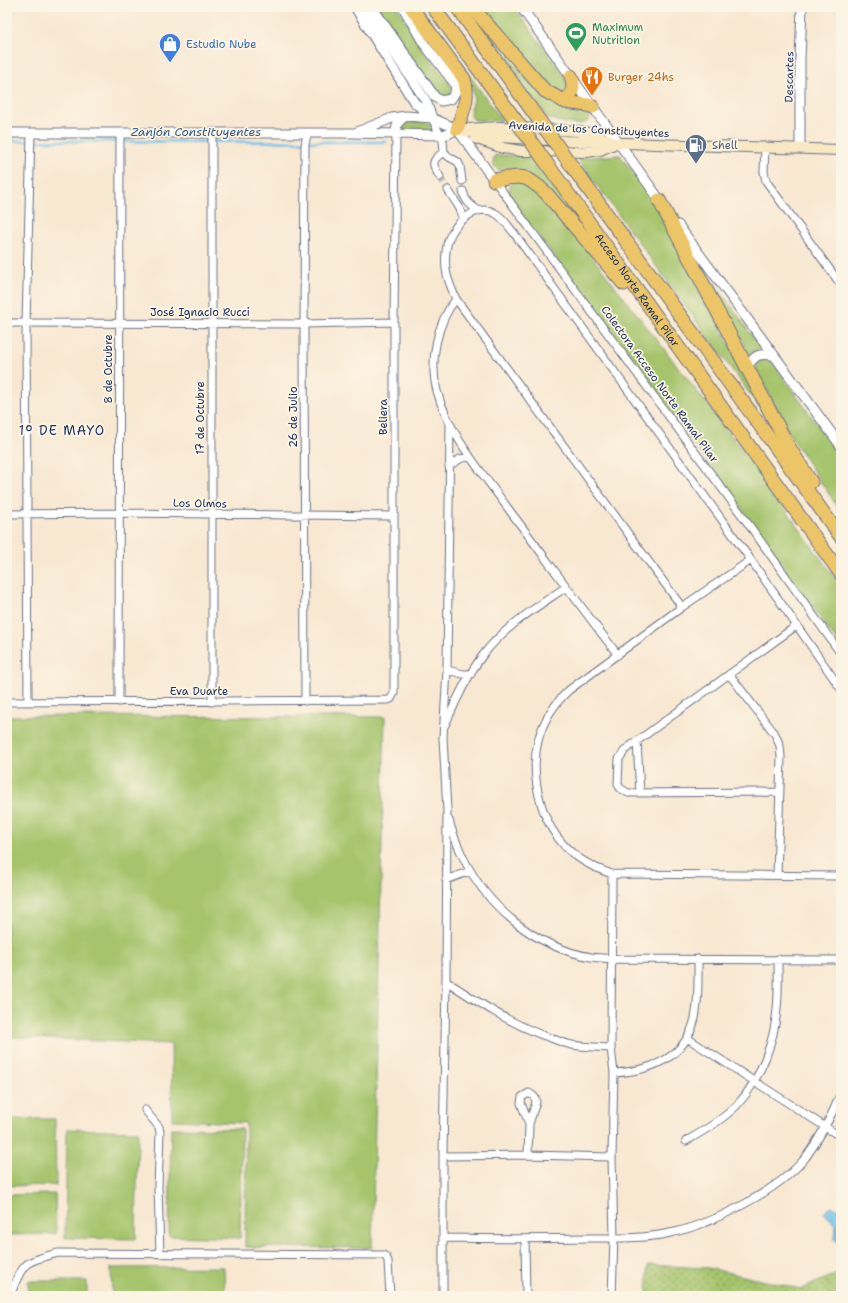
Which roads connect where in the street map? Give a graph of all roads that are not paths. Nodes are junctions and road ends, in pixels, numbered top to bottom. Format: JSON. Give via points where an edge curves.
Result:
{"nodes":[{"id":1,"x":355,"y":7,"type":"edge"},
{"id":2,"x":364,"y":7,"type":"edge"},
{"id":3,"x":372,"y":7,"type":"edge"},
{"id":4,"x":403,"y":7,"type":"edge"},
{"id":5,"x":411,"y":7,"type":"edge"},
{"id":6,"x":433,"y":7,"type":"edge"},
{"id":7,"x":457,"y":7,"type":"edge"},
{"id":8,"x":472,"y":7,"type":"edge"},
{"id":9,"x":521,"y":7,"type":"edge"},
{"id":10,"x":802,"y":7,"type":"edge"},
{"id":11,"x":571,"y":76,"type":"junction"},
{"id":12,"x":563,"y":101,"type":"junction"},
{"id":13,"x":593,"y":107,"type":"junction"},
{"id":14,"x":406,"y":116,"type":"junction"},
{"id":15,"x":432,"y":118,"type":"junction"},
{"id":16,"x":457,"y":129,"type":"junction"},
{"id":17,"x":7,"y":133,"type":"edge"},
{"id":18,"x":352,"y":134,"type":"junction"},
{"id":19,"x":31,"y":135,"type":"junction"},
{"id":20,"x":120,"y":135,"type":"junction"},
{"id":21,"x":212,"y":135,"type":"junction"},
{"id":22,"x":396,"y":135,"type":"junction"},
{"id":23,"x":440,"y":135,"type":"junction"},
{"id":24,"x":306,"y":136,"type":"junction"},
{"id":25,"x":618,"y":143,"type":"junction"},
{"id":26,"x":765,"y":147,"type":"junction"},
{"id":27,"x":800,"y":148,"type":"junction"},
{"id":28,"x":841,"y":150,"type":"edge"},
{"id":29,"x":444,"y":152,"type":"junction"},
{"id":30,"x":440,"y":177,"type":"tunnel mouth"},
{"id":31,"x":494,"y":180,"type":"junction"},
{"id":32,"x":462,"y":181,"type":"dead end"},
{"id":33,"x":448,"y":190,"type":"tunnel mouth"},
{"id":34,"x":462,"y":191,"type":"dead end"},
{"id":35,"x":659,"y":200,"type":"junction"},
{"id":36,"x":478,"y":210,"type":"junction"},
{"id":37,"x":464,"y":219,"type":"junction"},
{"id":38,"x":841,"y":285,"type":"edge"},
{"id":39,"x":456,"y":299,"type":"junction"},
{"id":40,"x":394,"y":322,"type":"junction"},
{"id":41,"x":7,"y":323,"type":"edge"},
{"id":42,"x":26,"y":323,"type":"junction"},
{"id":43,"x":120,"y":323,"type":"junction"},
{"id":44,"x":211,"y":324,"type":"junction"},
{"id":45,"x":304,"y":324,"type":"junction"},
{"id":46,"x":681,"y":351,"type":"junction"},
{"id":47,"x":773,"y":355,"type":"junction"},
{"id":48,"x":747,"y":367,"type":"junction"},
{"id":49,"x":450,"y":425,"type":"junction"},
{"id":50,"x":841,"y":446,"type":"edge"},
{"id":51,"x":470,"y":456,"type":"junction"},
{"id":52,"x":449,"y":466,"type":"junction"},
{"id":53,"x":119,"y":513,"type":"junction"},
{"id":54,"x":7,"y":514,"type":"edge"},
{"id":55,"x":26,"y":514,"type":"junction"},
{"id":56,"x":211,"y":514,"type":"junction"},
{"id":57,"x":304,"y":515,"type":"junction"},
{"id":58,"x":394,"y":516,"type":"junction"},
{"id":59,"x":841,"y":526,"type":"edge"},
{"id":60,"x":841,"y":537,"type":"edge"},
{"id":61,"x":750,"y":560,"type":"junction"},
{"id":62,"x":841,"y":574,"type":"edge"},
{"id":63,"x":566,"y":587,"type":"junction"},
{"id":64,"x":682,"y":606,"type":"junction"},
{"id":65,"x":796,"y":626,"type":"junction"},
{"id":66,"x":841,"y":654,"type":"edge"},
{"id":67,"x":618,"y":655,"type":"junction"},
{"id":68,"x":447,"y":670,"type":"junction"},
{"id":69,"x":471,"y":674,"type":"junction"},
{"id":70,"x":729,"y":674,"type":"junction"},
{"id":71,"x":841,"y":689,"type":"edge"},
{"id":72,"x":392,"y":699,"type":"joint"},
{"id":73,"x":305,"y":701,"type":"junction"},
{"id":74,"x":7,"y":702,"type":"edge"},
{"id":75,"x":28,"y":702,"type":"junction"},
{"id":76,"x":119,"y":702,"type":"junction"},
{"id":77,"x":212,"y":702,"type":"junction"},
{"id":78,"x":443,"y":729,"type":"junction"},
{"id":79,"x":637,"y":741,"type":"junction"},
{"id":80,"x":780,"y":792,"type":"junction"},
{"id":81,"x":640,"y":793,"type":"junction"},
{"id":82,"x":447,"y":810,"type":"junction"},
{"id":83,"x":470,"y":871,"type":"junction"},
{"id":84,"x":612,"y":874,"type":"junction"},
{"id":85,"x":777,"y":875,"type":"junction"},
{"id":86,"x":841,"y":876,"type":"edge"},
{"id":87,"x":446,"y":880,"type":"junction"},
{"id":88,"x":612,"y":958,"type":"junction"},
{"id":89,"x":698,"y":959,"type":"junction"},
{"id":90,"x":778,"y":959,"type":"junction"},
{"id":91,"x":841,"y":960,"type":"edge"},
{"id":92,"x":446,"y":980,"type":"junction"},
{"id":93,"x":687,"y":1038,"type":"junction"},
{"id":94,"x":611,"y":1048,"type":"junction"},
{"id":95,"x":614,"y":1073,"type":"junction"},
{"id":96,"x":754,"y":1081,"type":"junction"},
{"id":97,"x":841,"y":1094,"type":"edge"},
{"id":98,"x":145,"y":1110,"type":"dead end"},
{"id":99,"x":529,"y":1124,"type":"dead end"},
{"id":100,"x":824,"y":1127,"type":"junction"},
{"id":101,"x":841,"y":1137,"type":"edge"},
{"id":102,"x":686,"y":1141,"type":"dead end"},
{"id":103,"x":528,"y":1155,"type":"junction"},
{"id":104,"x":443,"y":1156,"type":"junction"},
{"id":105,"x":612,"y":1157,"type":"junction"},
{"id":106,"x":444,"y":1238,"type":"junction"},
{"id":107,"x":614,"y":1238,"type":"junction"},
{"id":108,"x":525,"y":1239,"type":"junction"},
{"id":109,"x":160,"y":1254,"type":"junction"},
{"id":110,"x":10,"y":1293,"type":"edge"},
{"id":111,"x":390,"y":1296,"type":"edge"},
{"id":112,"x":443,"y":1296,"type":"edge"},
{"id":113,"x":526,"y":1296,"type":"edge"},
{"id":114,"x":612,"y":1296,"type":"edge"}],
"edges":[{"from":1,"to":15,"type":"street","via":[[414,102]]},
{"from":2,"to":15,"type":"street","via":[[426,101]]},
{"from":3,"to":4,"type":"street","via":[[435,97],[441,101],[451,99],[456,91],[455,84],[424,44]]},
{"from":5,"to":16,"type":"highway","via":[[464,79],[467,99]]},
{"from":6,"to":46,"type":"highway","name":"Acceso Norte Ramal Pilar","bridge":true},
{"from":7,"to":60,"type":"highway","name":"Acceso Norte Ramal Pilar","bridge":true},
{"from":8,"to":12,"type":"highway","via":[[545,91]]},
{"from":9,"to":11,"type":"street"},
{"from":10,"to":27,"type":"street","name":"Descartes"},
{"from":11,"to":12,"type":"highway","via":[[573,88],[571,94]]},
{"from":11,"to":13,"type":"street"},
{"from":12,"to":13,"type":"highway"},
{"from":13,"to":25,"type":"street"},
{"from":14,"to":15,"type":"street","name":"Avenida de los Constituyentes"},
{"from":14,"to":18,"type":"street","name":"Avenida de los Constituyentes","via":[[392,118]]},
{"from":14,"to":22,"type":"street","via":[[398,121]]},
{"from":15,"to":16,"type":"street","name":"Avenida de los Constituyentes"},
{"from":15,"to":23,"type":"street"},
{"from":16,"to":23,"type":"street","name":"Avenida de los Constituyentes"},
{"from":16,"to":25,"type":"main road","name":"Avenida de los Constituyentes","via":[[484,136]]},
{"from":16,"to":31,"type":"street","name":"Colectora Acceso Norte Ramal Pilar"},
{"from":17,"to":19,"type":"street","name":"Avenida de los Constituyentes"},
{"from":18,"to":22,"type":"street","name":"Avenida de los Constituyentes"},
{"from":18,"to":24,"type":"street","name":"Avenida de los Constituyentes"},
{"from":19,"to":20,"type":"street","name":"Avenida de los Constituyentes"},
{"from":19,"to":42,"type":"street"},
{"from":20,"to":21,"type":"street","name":"Avenida de los Constituyentes"},
{"from":20,"to":43,"type":"street","name":"8 de Octubre"},
{"from":21,"to":24,"type":"street","name":"Avenida de los Constituyentes"},
{"from":21,"to":44,"type":"street","name":"17 de Octubre"},
{"from":22,"to":23,"type":"street","name":"Avenida de los Constituyentes"},
{"from":22,"to":40,"type":"street","name":"Beliera"},
{"from":23,"to":29,"type":"street"},
{"from":24,"to":45,"type":"street","name":"26 de Julio"},
{"from":25,"to":26,"type":"main road","name":"Avenida de los Constituyentes"},
{"from":25,"to":35,"type":"street"},
{"from":26,"to":27,"type":"main road","name":"Avenida de los Constituyentes"},
{"from":26,"to":38,"type":"street","via":[[766,181]]},
{"from":27,"to":28,"type":"main road","name":"Avenida de los Constituyentes"},
{"from":29,"to":30,"type":"street","via":[[437,156],[433,166]]},
{"from":29,"to":32,"type":"street","via":[[458,162]]},
{"from":31,"to":46,"type":"highway","via":[[519,176],[536,184],[546,193]]},
{"from":31,"to":66,"type":"street","name":"Colectora Acceso Norte Ramal Pilar","via":[[752,529]]},
{"from":33,"to":37,"type":"street"},
{"from":34,"to":36,"type":"street","via":[[469,204]]},
{"from":35,"to":47,"type":"street"},
{"from":35,"to":48,"type":"highway"},
{"from":36,"to":37,"type":"street"},
{"from":36,"to":61,"type":"street","via":[[495,213],[510,228]]},
{"from":37,"to":39,"type":"street","via":[[452,232],[446,250],[446,270]]},
{"from":39,"to":49,"type":"street","via":[[442,320],[434,359],[436,389]]},
{"from":39,"to":64,"type":"street"},
{"from":40,"to":45,"type":"street","name":"José Ignacio Rucci"},
{"from":40,"to":58,"type":"street","name":"Beliera"},
{"from":41,"to":42,"type":"street","name":"José Ignacio Rucci"},
{"from":42,"to":43,"type":"street","name":"José Ignacio Rucci"},
{"from":42,"to":55,"type":"street"},
{"from":43,"to":44,"type":"street","name":"José Ignacio Rucci"},
{"from":43,"to":53,"type":"street","name":"8 de Octubre"},
{"from":44,"to":45,"type":"street","name":"José Ignacio Rucci"},
{"from":44,"to":56,"type":"street","name":"17 de Octubre"},
{"from":45,"to":57,"type":"street","name":"26 de Julio"},
{"from":46,"to":62,"type":"highway","name":"Acceso Norte Ramal Pilar"},
{"from":47,"to":48,"type":"street","via":[[762,354],[753,358]]},
{"from":47,"to":50,"type":"street"},
{"from":48,"to":59,"type":"highway","via":[[787,444]]},
{"from":49,"to":51,"type":"street"},
{"from":49,"to":52,"type":"street"},
{"from":51,"to":52,"type":"street"},
{"from":51,"to":63,"type":"street"},
{"from":52,"to":68,"type":"street"},
{"from":53,"to":55,"type":"street","name":"Los Olmos"},
{"from":53,"to":56,"type":"street","name":"Los Olmos"},
{"from":53,"to":76,"type":"street","name":"8 de Octubre"},
{"from":54,"to":55,"type":"street","name":"Los Olmos"},
{"from":55,"to":75,"type":"street"},
{"from":56,"to":57,"type":"street","name":"Los Olmos"},
{"from":56,"to":77,"type":"street","name":"17 de Octubre"},
{"from":57,"to":58,"type":"street","name":"Los Olmos"},
{"from":57,"to":73,"type":"street","name":"26 de Julio"},
{"from":58,"to":72,"type":"street","name":"Beliera"},
{"from":61,"to":64,"type":"street"},
{"from":61,"to":65,"type":"street"},
{"from":63,"to":67,"type":"street"},
{"from":63,"to":69,"type":"street","via":[[514,624],[483,655]]},
{"from":64,"to":67,"type":"street"},
{"from":65,"to":70,"type":"street"},
{"from":65,"to":71,"type":"street"},
{"from":67,"to":84,"type":"street","via":[[569,690],[557,703],[544,725],[536,755],[540,800],[553,832],[564,846],[581,860]]},
{"from":68,"to":69,"type":"street"},
{"from":68,"to":78,"type":"street"},
{"from":69,"to":78,"type":"street"},
{"from":70,"to":79,"type":"street"},
{"from":70,"to":80,"type":"street","via":[[778,739]]},
{"from":72,"to":73,"type":"street","name":"Eva Duarte"},
{"from":73,"to":77,"type":"street","name":"Eva Duarte"},
{"from":74,"to":75,"type":"street","name":"Eva Duarte"},
{"from":75,"to":76,"type":"street","name":"Eva Duarte"},
{"from":76,"to":77,"type":"street","name":"Eva Duarte"},
{"from":78,"to":82,"type":"street"},
{"from":79,"to":81,"type":"street"},
{"from":79,"to":81,"type":"street","via":[[621,754],[618,780],[623,791]]},
{"from":80,"to":81,"type":"street"},
{"from":80,"to":85,"type":"street"},
{"from":82,"to":83,"type":"street","via":[[455,839]]},
{"from":82,"to":87,"type":"street"},
{"from":83,"to":87,"type":"street"},
{"from":83,"to":88,"type":"street","via":[[504,913],[532,934],[575,954],[592,958]]},
{"from":84,"to":85,"type":"street"},
{"from":84,"to":88,"type":"street"},
{"from":85,"to":86,"type":"street"},
{"from":87,"to":92,"type":"street"},
{"from":88,"to":89,"type":"street"},
{"from":88,"to":94,"type":"street"},
{"from":89,"to":90,"type":"street"},
{"from":89,"to":93,"type":"street","via":[[697,1004]]},
{"from":90,"to":91,"type":"street"},
{"from":90,"to":96,"type":"street","via":[[775,1025],[770,1045]]},
{"from":92,"to":94,"type":"street","via":[[495,1013],[525,1028],[570,1044]]},
{"from":92,"to":104,"type":"street"},
{"from":93,"to":95,"type":"street","via":[[672,1056],[662,1061],[628,1072]]},
{"from":93,"to":96,"type":"street"},
{"from":94,"to":95,"type":"street"},
{"from":95,"to":105,"type":"street"},
{"from":96,"to":100,"type":"street"},
{"from":96,"to":102,"type":"street","via":[[733,1108]]},
{"from":97,"to":100,"type":"street"},
{"from":98,"to":109,"type":"street","via":[[160,1133]]},
{"from":99,"to":103,"type":"street"},
{"from":100,"to":101,"type":"street"},
{"from":100,"to":107,"type":"street","via":[[805,1158],[778,1183],[750,1201],[697,1226],[669,1234]]},
{"from":103,"to":104,"type":"street"},
{"from":103,"to":105,"type":"street"},
{"from":104,"to":106,"type":"street"},
{"from":105,"to":107,"type":"street"},
{"from":106,"to":108,"type":"street"},
{"from":106,"to":112,"type":"street"},
{"from":107,"to":108,"type":"street"},
{"from":107,"to":114,"type":"street"},
{"from":108,"to":113,"type":"street"},
{"from":109,"to":110,"type":"street","via":[[51,1254],[24,1266]]},
{"from":109,"to":111,"type":"street","via":[[383,1255],[388,1262]]}]}
